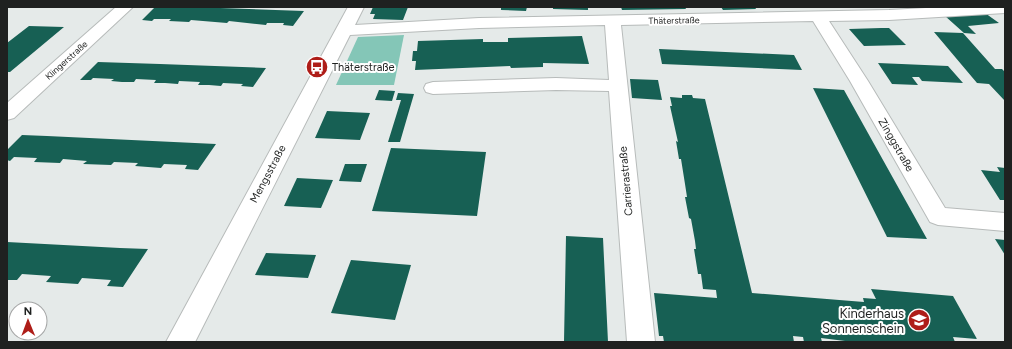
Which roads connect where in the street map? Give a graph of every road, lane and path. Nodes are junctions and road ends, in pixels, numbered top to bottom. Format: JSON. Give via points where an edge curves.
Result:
{"nodes":[{"id":1,"x":125,"y":7,"type":"edge"},
{"id":2,"x":356,"y":7,"type":"edge"},
{"id":3,"x":482,"y":7,"type":"edge"},
{"id":4,"x":1005,"y":8,"type":"edge"},
{"id":5,"x":818,"y":17,"type":"junction"},
{"id":6,"x":613,"y":21,"type":"junction"},
{"id":7,"x":479,"y":23,"type":"junction"},
{"id":8,"x":344,"y":30,"type":"junction"},
{"id":9,"x":618,"y":86,"type":"junction"},
{"id":10,"x":433,"y":88,"type":"dead end"},
{"id":11,"x":7,"y":92,"type":"edge"},
{"id":12,"x":30,"y":93,"type":"junction"},
{"id":13,"x":7,"y":114,"type":"edge"},
{"id":14,"x":1005,"y":222,"type":"edge"},
{"id":15,"x":180,"y":342,"type":"edge"},
{"id":16,"x":642,"y":342,"type":"edge"}],
"edges":[{"from":1,"to":12,"type":"street","name":"Klingerstraße"},
{"from":2,"to":8,"type":"street","name":"Mengsstraße"},
{"from":3,"to":7,"type":"street"},
{"from":4,"to":5,"type":"street","name":"Thäterstraße"},
{"from":5,"to":6,"type":"street","name":"Thäterstraße"},
{"from":5,"to":14,"type":"street","name":"Zinggstraße","via":[[859,81],[938,216]]},
{"from":6,"to":7,"type":"street","name":"Thäterstraße"},
{"from":6,"to":9,"type":"street","name":"Carrierastraße"},
{"from":7,"to":8,"type":"street","name":"Thäterstraße"},
{"from":8,"to":15,"type":"street","name":"Mengsstraße"},
{"from":9,"to":10,"type":"street","via":[[556,84]]},
{"from":9,"to":16,"type":"street","name":"Carrierastraße","via":[[630,236]]},
{"from":11,"to":12,"type":"street"},
{"from":12,"to":13,"type":"street","name":"Klingerstraße"}]}
